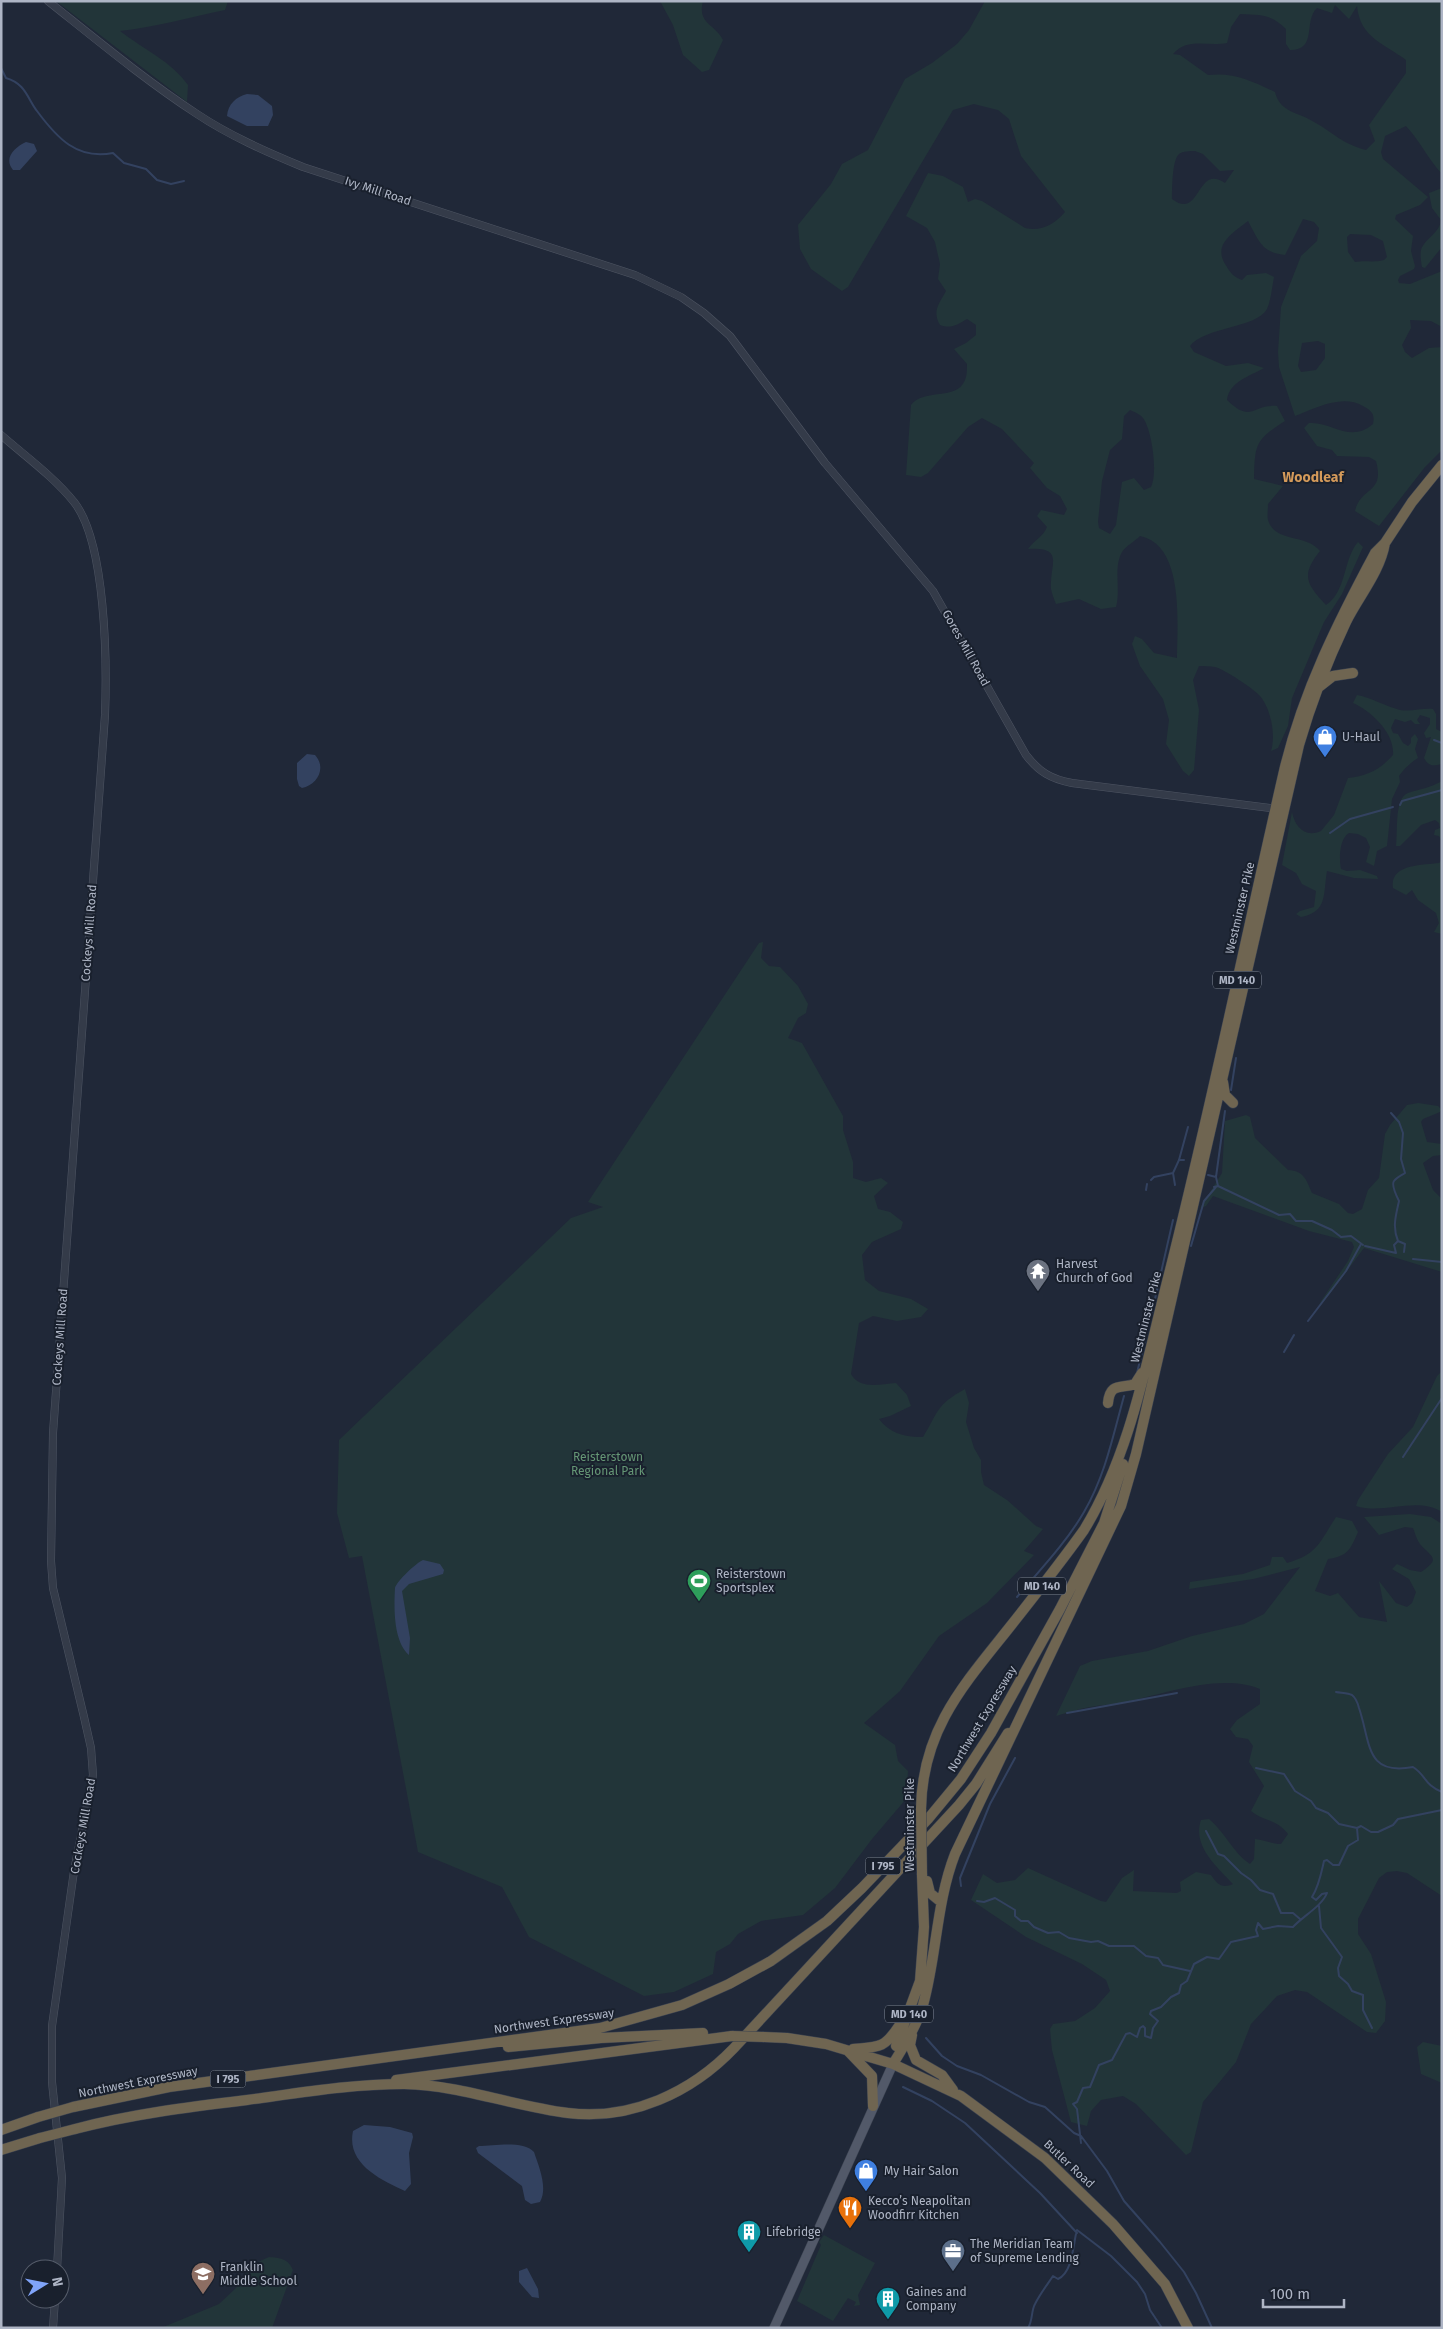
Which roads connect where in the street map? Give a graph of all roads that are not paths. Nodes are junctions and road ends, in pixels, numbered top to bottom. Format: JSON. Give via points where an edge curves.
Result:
{"nodes":[{"id":1,"x":48,"y":1,"type":"edge"},
{"id":2,"x":730,"y":336,"type":"joint"},
{"id":3,"x":1,"y":435,"type":"edge"},
{"id":4,"x":1442,"y":465,"type":"edge"},
{"id":5,"x":1385,"y":543,"type":"junction"},
{"id":6,"x":1353,"y":673,"type":"dead end"},
{"id":7,"x":1318,"y":688,"type":"junction"},
{"id":8,"x":1279,"y":808,"type":"junction"},
{"id":9,"x":1222,"y":1079,"type":"junction"},
{"id":10,"x":1214,"y":1118,"type":"junction"},
{"id":11,"x":1147,"y":1363,"type":"junction"},
{"id":12,"x":1140,"y":1390,"type":"junction"},
{"id":13,"x":1108,"y":1403,"type":"dead end"},
{"id":14,"x":1069,"y":1614,"type":"junction"},
{"id":15,"x":924,"y":1873,"type":"junction"},
{"id":16,"x":941,"y":1902,"type":"junction"},
{"id":17,"x":924,"y":1915,"type":"junction"},
{"id":18,"x":924,"y":1927,"type":"junction"},
{"id":19,"x":936,"y":1958,"type":"junction"},
{"id":20,"x":917,"y":2006,"type":"junction"},
{"id":21,"x":732,"y":2036,"type":"junction"},
{"id":22,"x":847,"y":2050,"type":"junction"},
{"id":23,"x":385,"y":2058,"type":"junction"},
{"id":24,"x":893,"y":2064,"type":"junction"},
{"id":25,"x":334,"y":2088,"type":"junction"},
{"id":26,"x":954,"y":2092,"type":"junction"},
{"id":27,"x":872,"y":2106,"type":"junction"},
{"id":28,"x":1,"y":2130,"type":"edge"},
{"id":29,"x":1,"y":2150,"type":"edge"},
{"id":30,"x":58,"y":2259,"type":"edge"},
{"id":31,"x":54,"y":2309,"type":"edge"},
{"id":32,"x":53,"y":2328,"type":"edge"},
{"id":33,"x":774,"y":2328,"type":"edge"},
{"id":34,"x":1188,"y":2328,"type":"edge"}],
"edges":[{"from":1,"to":2,"type":"street","name":"Ivy Mill Road","via":[[178,102],[252,145],[303,167],[653,283],[693,305]]},
{"from":2,"to":8,"type":"street","name":"Gores Mill Road","via":[[829,469],[932,591],[1026,755],[1042,772],[1072,783]]},
{"from":3,"to":30,"type":"street","name":"Cockeys Mill Road","via":[[68,495],[86,520],[96,554],[106,666],[53,1433],[53,1588],[78,1689],[93,1774],[74,1871],[52,2026],[52,2082],[62,2178]]},
{"from":4,"to":5,"type":"highway","name":"Westminster Pike","number":"MD 140"},
{"from":5,"to":7,"type":"highway","name":"Westminster Pike","number":"MD 140","via":[[1382,558],[1348,620]]},
{"from":5,"to":8,"type":"highway","name":"Westminster Pike","number":"MD 140","via":[[1375,552],[1318,664],[1290,744]]},
{"from":6,"to":7,"type":"highway","via":[[1333,676]]},
{"from":7,"to":8,"type":"highway","name":"Westminster Pike","number":"MD 140"},
{"from":8,"to":9,"type":"highway","name":"Westminster Pike","number":"MD 140"},
{"from":8,"to":11,"type":"highway","name":"Westminster Pike","number":"MD 140"},
{"from":9,"to":10,"type":"highway","name":"Westminster Pike","number":"MD 140"},
{"from":9,"to":10,"type":"highway","via":[[1225,1094],[1233,1102],[1223,1106]]},
{"from":10,"to":14,"type":"highway","name":"Westminster Pike","number":"MD 140","via":[[1128,1485],[1113,1526]]},
{"from":11,"to":12,"type":"highway","name":"Westminster Pike","number":"MD 140"},
{"from":11,"to":13,"type":"highway","via":[[1135,1384],[1118,1386]]},
{"from":12,"to":15,"type":"highway","name":"Westminster Pike","number":"MD 140","bridge":true,"via":[[1118,1462],[1095,1513],[1073,1546],[976,1668],[948,1708],[934,1737],[924,1770]]},
{"from":12,"to":23,"type":"highway","name":"Northwest Expressway","number":"I 795","via":[[1118,1483],[1104,1523],[991,1733],[962,1778],[928,1819],[827,1921],[748,1974],[705,1996],[654,2014],[600,2028]]},
{"from":14,"to":16,"type":"highway","name":"Westminster Pike","number":"MD 140","via":[[955,1854]]},
{"from":14,"to":25,"type":"highway","name":"Northwest Expressway","number":"I 795","via":[[1005,1738],[959,1806],[704,2077],[663,2099],[586,2114],[426,2086]]},
{"from":15,"to":16,"type":"highway","via":[[930,1893]]},
{"from":15,"to":17,"type":"highway","name":"Westminster Pike","number":"MD 140"},
{"from":16,"to":17,"type":"highway"},
{"from":16,"to":19,"type":"highway","name":"Westminster Pike","number":"MD 140"},
{"from":17,"to":18,"type":"highway","name":"Westminster Pike","number":"MD 140"},
{"from":18,"to":19,"type":"highway","via":[[928,1952]]},
{"from":18,"to":20,"type":"highway","name":"Westminster Pike","number":"MD 140"},
{"from":19,"to":20,"type":"highway","name":"Westminster Pike","number":"MD 140"},
{"from":20,"to":22,"type":"highway","via":[[887,2043],[872,2049]]},
{"from":20,"to":24,"type":"highway","name":"Westminster Pike","number":"MD 140","via":[[894,2050]]},
{"from":20,"to":26,"type":"highway","via":[[910,2039],[911,2052],[916,2060],[942,2075]]},
{"from":21,"to":22,"type":"highway","bridge":true,"via":[[806,2040]]},
{"from":21,"to":23,"type":"highway","via":[[716,2033],[624,2037]]},
{"from":21,"to":25,"type":"highway"},
{"from":22,"to":24,"type":"highway","name":"Butler Road"},
{"from":22,"to":27,"type":"highway","via":[[870,2072],[873,2080]]},
{"from":23,"to":28,"type":"highway","name":"Northwest Expressway","number":"I 795","bridge":true,"via":[[169,2087],[73,2108]]},
{"from":24,"to":26,"type":"highway","name":"Butler Road"},
{"from":24,"to":27,"type":"main road","name":"Westminster Pike","number":"MD 140"},
{"from":25,"to":29,"type":"highway","name":"Northwest Expressway","number":"I 795","bridge":true,"via":[[104,2121]]},
{"from":26,"to":34,"type":"highway","name":"Butler Road","via":[[1031,2146],[1084,2194],[1156,2272]]},
{"from":27,"to":33,"type":"main road","name":"Westminster Pike","number":"MD 140"},
{"from":31,"to":32,"type":"street"}]}
